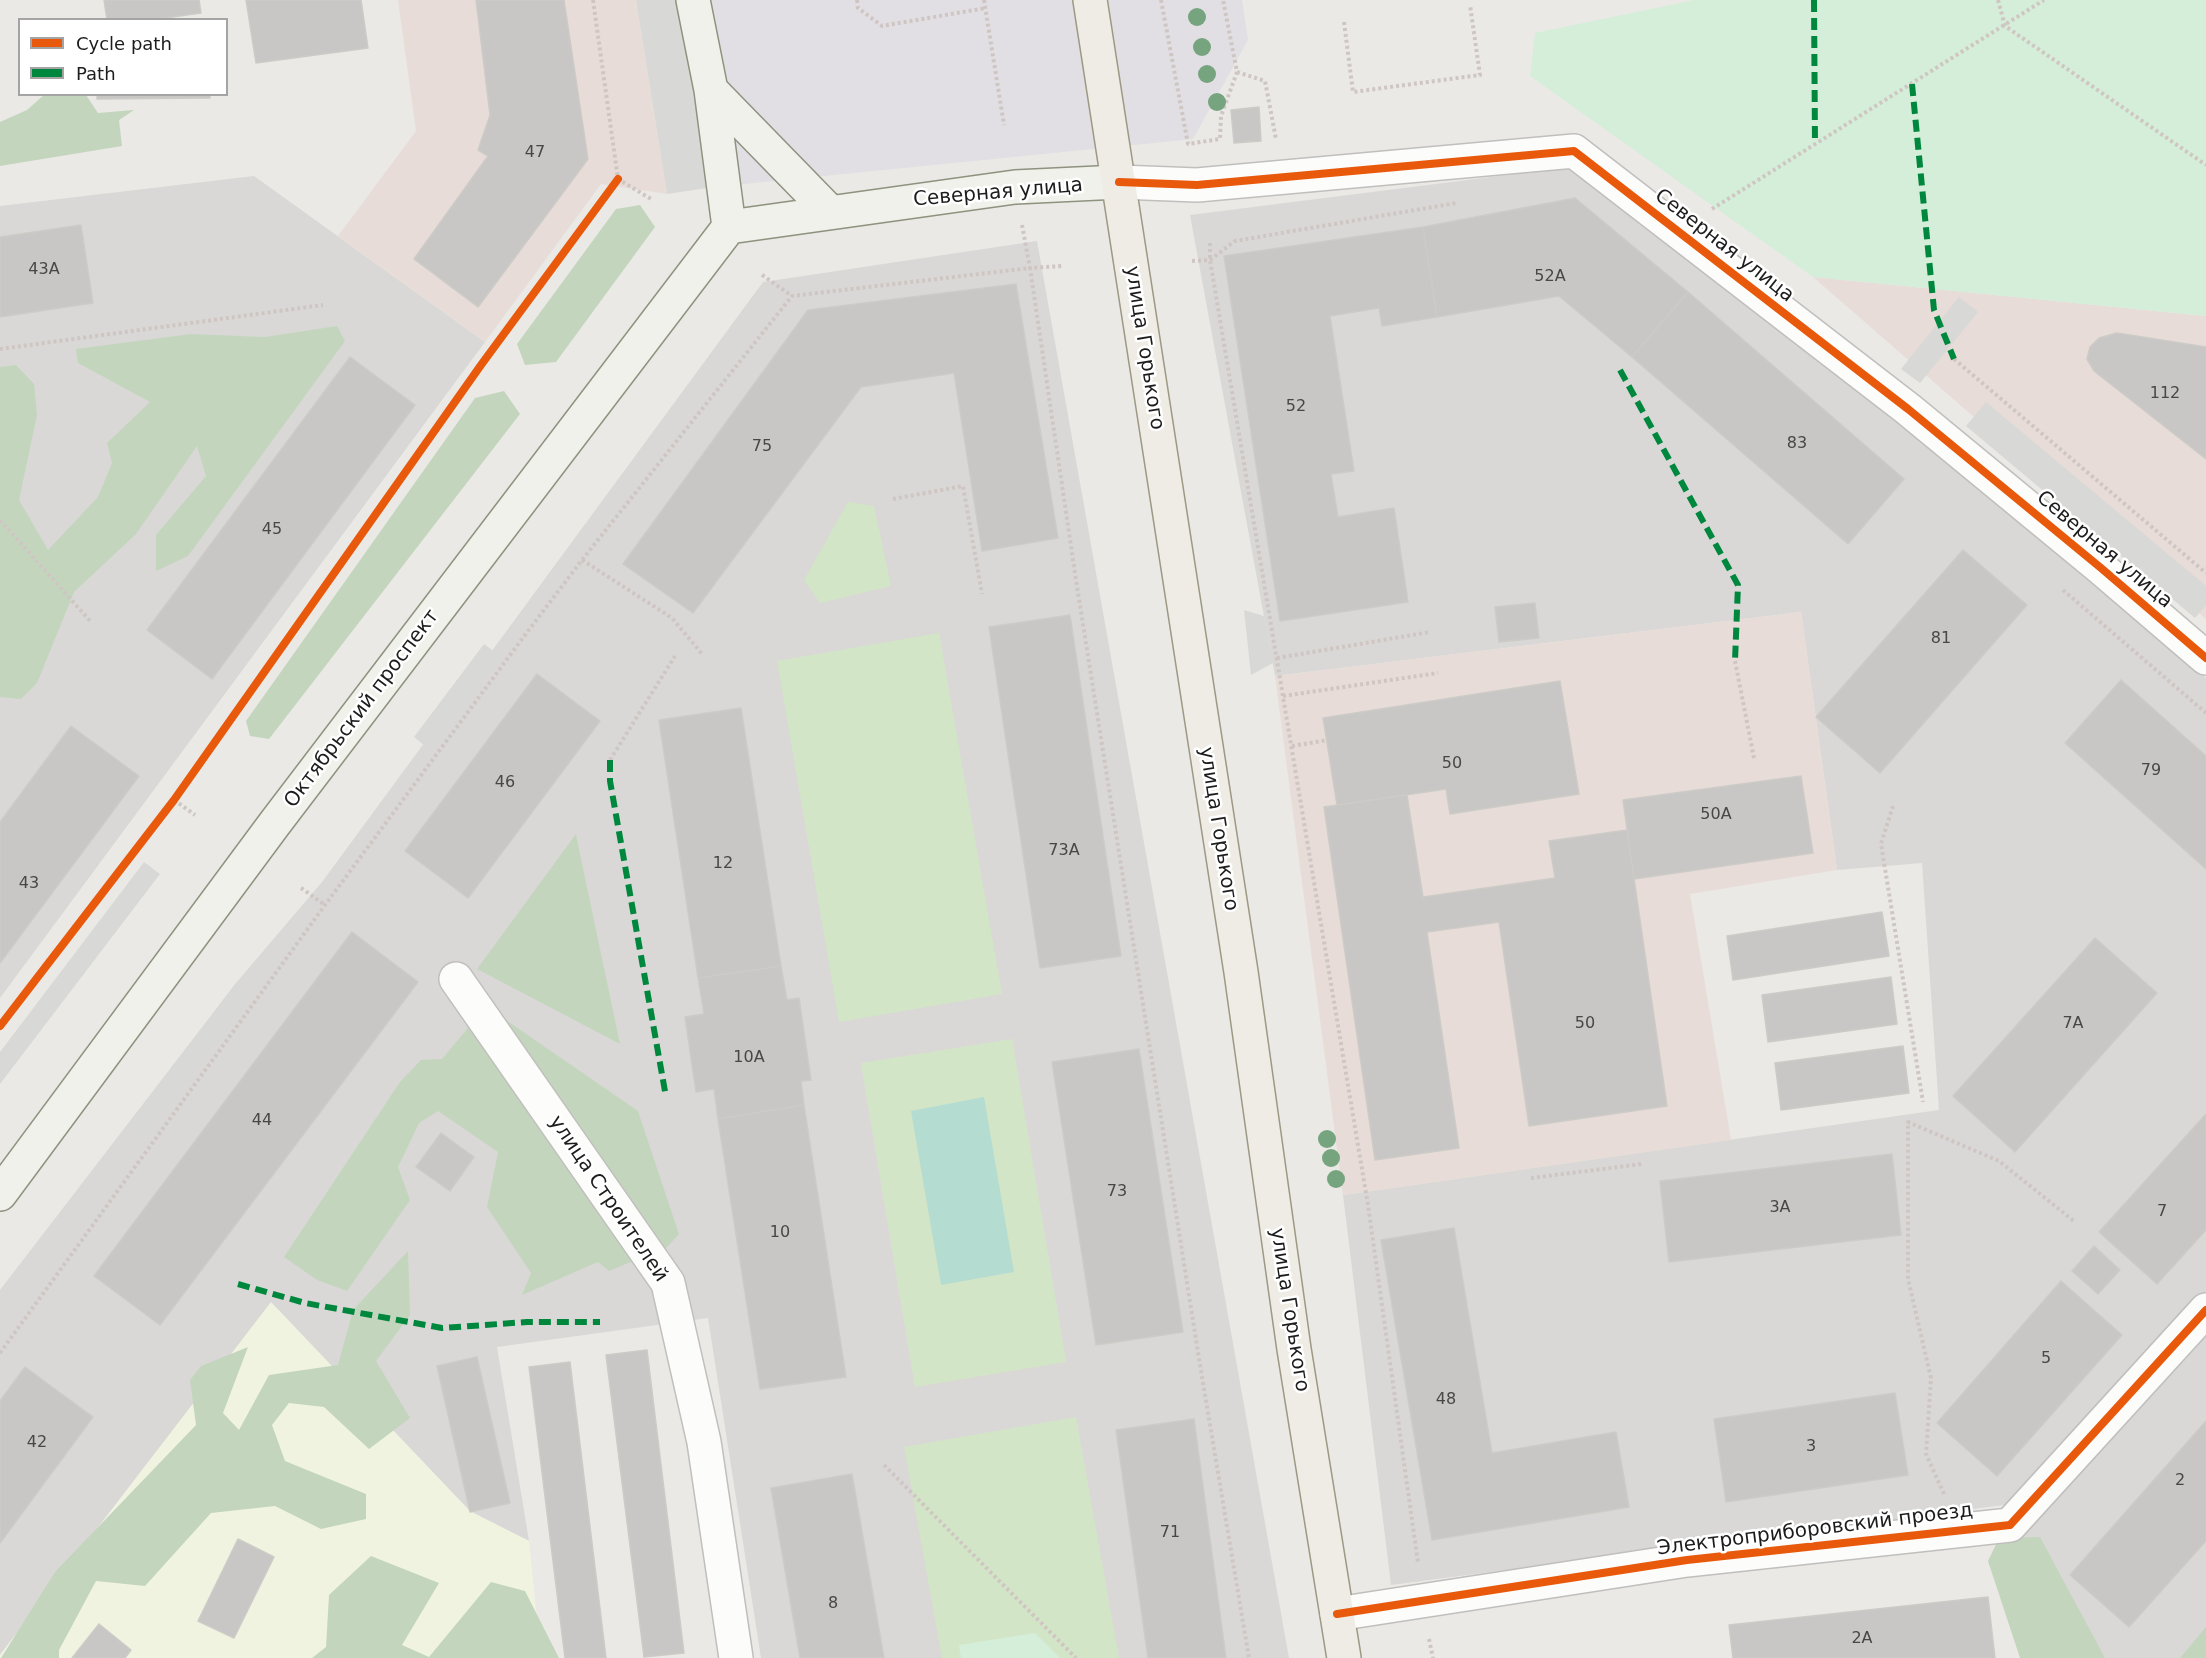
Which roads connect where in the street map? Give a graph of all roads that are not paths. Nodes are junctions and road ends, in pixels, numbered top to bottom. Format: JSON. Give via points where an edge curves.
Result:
{"nodes":[{"id":1,"x":693,"y":0,"type":"edge"},
{"id":2,"x":1090,"y":0,"type":"edge"},
{"id":3,"x":711,"y":90,"type":"junction"},
{"id":4,"x":1119,"y":183,"type":"junction"},
{"id":5,"x":830,"y":212,"type":"junction"},
{"id":6,"x":729,"y":227,"type":"junction"},
{"id":7,"x":2206,"y":657,"type":"edge"},
{"id":8,"x":456,"y":979,"type":"dead end"},
{"id":9,"x":0,"y":1194,"type":"edge"},
{"id":10,"x":2206,"y":1310,"type":"edge"},
{"id":11,"x":1337,"y":1614,"type":"junction"},
{"id":12,"x":736,"y":1658,"type":"edge"},
{"id":13,"x":1344,"y":1658,"type":"edge"}],
"edges":[{"from":1,"to":3,"type":"main road"},
{"from":2,"to":4,"type":"main road","name":"улица Горького"},
{"from":3,"to":5,"type":"main road"},
{"from":3,"to":6,"type":"main road"},
{"from":4,"to":5,"type":"main road","name":"Северная улица","via":[[1015,187]]},
{"from":4,"to":7,"type":"street","name":"Северная улица","via":[[1197,185],[1574,152],[1908,409]]},
{"from":4,"to":11,"type":"main road","name":"улица Горького"},
{"from":5,"to":6,"type":"main road","name":"Северная улица"},
{"from":6,"to":9,"type":"main road","name":"Октябрьский проспект","via":[[275,823]]},
{"from":8,"to":12,"type":"street","name":"улица Строителей","via":[[668,1283],[704,1442]]},
{"from":10,"to":11,"type":"street","name":"Электроприборовский проезд","via":[[2010,1525],[1687,1560]]},
{"from":11,"to":13,"type":"main road","name":"улица Горького"}]}
